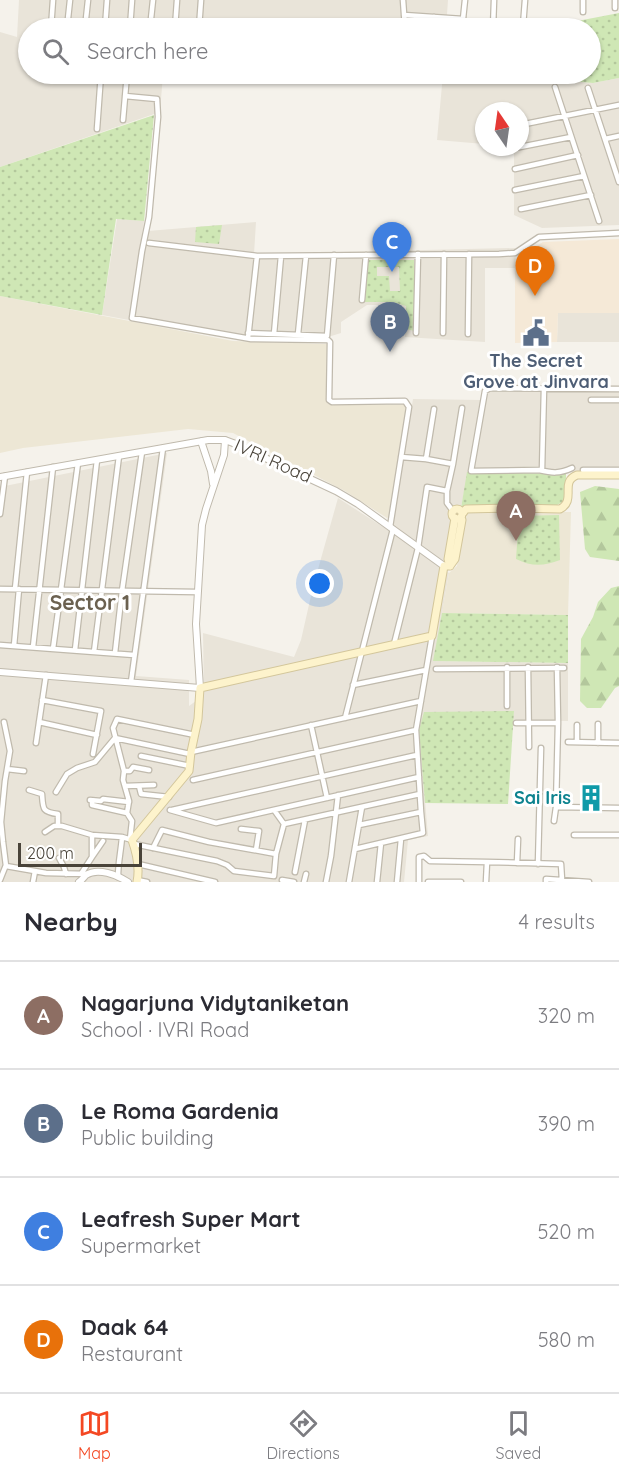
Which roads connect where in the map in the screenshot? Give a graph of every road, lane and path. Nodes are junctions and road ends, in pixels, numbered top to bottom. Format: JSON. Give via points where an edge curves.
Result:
{"nodes":[{"id":1,"x":53,"y":0,"type":"edge"},
{"id":2,"x":70,"y":0,"type":"edge"},
{"id":3,"x":88,"y":0,"type":"edge"},
{"id":4,"x":107,"y":0,"type":"edge"},
{"id":5,"x":132,"y":0,"type":"edge"},
{"id":6,"x":153,"y":0,"type":"edge"},
{"id":7,"x":177,"y":0,"type":"edge"},
{"id":8,"x":201,"y":0,"type":"edge"},
{"id":9,"x":403,"y":0,"type":"edge"},
{"id":10,"x":465,"y":0,"type":"edge"},
{"id":11,"x":494,"y":0,"type":"edge"},
{"id":12,"x":525,"y":0,"type":"edge"},
{"id":13,"x":575,"y":0,"type":"edge"},
{"id":14,"x":583,"y":0,"type":"edge"},
{"id":15,"x":615,"y":0,"type":"edge"},
{"id":16,"x":615,"y":8,"type":"dead end"},
{"id":17,"x":583,"y":12,"type":"dead end"},
{"id":18,"x":404,"y":15,"type":"junction"},
{"id":19,"x":434,"y":17,"type":"joint"},
{"id":20,"x":52,"y":18,"type":"edge"},
{"id":21,"x":68,"y":18,"type":"edge"},
{"id":22,"x":86,"y":18,"type":"edge"},
{"id":23,"x":106,"y":18,"type":"edge"},
{"id":24,"x":131,"y":18,"type":"edge"},
{"id":25,"x":151,"y":18,"type":"edge"},
{"id":26,"x":176,"y":18,"type":"edge"},
{"id":27,"x":200,"y":18,"type":"edge"},
{"id":28,"x":404,"y":18,"type":"edge"},
{"id":29,"x":448,"y":18,"type":"edge"},
{"id":30,"x":463,"y":18,"type":"edge"},
{"id":31,"x":493,"y":18,"type":"edge"},
{"id":32,"x":524,"y":18,"type":"edge"},
{"id":33,"x":100,"y":84,"type":"edge"},
{"id":34,"x":126,"y":84,"type":"edge"},
{"id":35,"x":555,"y":87,"type":"dead end"},
{"id":36,"x":588,"y":88,"type":"dead end"},
{"id":37,"x":125,"y":96,"type":"junction"},
{"id":38,"x":619,"y":105,"type":"edge"},
{"id":39,"x":596,"y":110,"type":"junction"},
{"id":40,"x":565,"y":116,"type":"junction"},
{"id":41,"x":123,"y":120,"type":"dead end"},
{"id":42,"x":529,"y":123,"type":"edge"},
{"id":43,"x":97,"y":129,"type":"dead end"},
{"id":44,"x":619,"y":136,"type":"edge"},
{"id":45,"x":572,"y":137,"type":"junction"},
{"id":46,"x":605,"y":138,"type":"junction"},
{"id":47,"x":529,"y":145,"type":"edge"},
{"id":48,"x":578,"y":155,"type":"junction"},
{"id":49,"x":515,"y":169,"type":"dead end"},
{"id":50,"x":584,"y":176,"type":"junction"},
{"id":51,"x":619,"y":182,"type":"edge"},
{"id":52,"x":515,"y":190,"type":"dead end"},
{"id":53,"x":591,"y":195,"type":"junction"},
{"id":54,"x":521,"y":209,"type":"dead end"},
{"id":55,"x":599,"y":221,"type":"dead end"},
{"id":56,"x":619,"y":233,"type":"edge"},
{"id":57,"x":149,"y":243,"type":"dead end"},
{"id":58,"x":418,"y":254,"type":"junction"},
{"id":59,"x":444,"y":254,"type":"junction"},
{"id":60,"x":469,"y":254,"type":"junction"},
{"id":61,"x":334,"y":255,"type":"junction"},
{"id":62,"x":366,"y":255,"type":"junction"},
{"id":63,"x":257,"y":256,"type":"junction"},
{"id":64,"x":281,"y":256,"type":"junction"},
{"id":65,"x":306,"y":256,"type":"junction"},
{"id":66,"x":363,"y":300,"type":"dead end"},
{"id":67,"x":416,"y":333,"type":"dead end"},
{"id":68,"x":443,"y":333,"type":"dead end"},
{"id":69,"x":274,"y":334,"type":"junction"},
{"id":70,"x":298,"y":334,"type":"junction"},
{"id":71,"x":468,"y":334,"type":"dead end"},
{"id":72,"x":248,"y":336,"type":"junction"},
{"id":73,"x":543,"y":388,"type":"junction"},
{"id":74,"x":599,"y":389,"type":"junction"},
{"id":75,"x":619,"y":389,"type":"edge"},
{"id":76,"x":591,"y":400,"type":"dead end"},
{"id":77,"x":600,"y":400,"type":"junction"},
{"id":78,"x":619,"y":400,"type":"edge"},
{"id":79,"x":462,"y":408,"type":"dead end"},
{"id":80,"x":434,"y":409,"type":"dead end"},
{"id":81,"x":225,"y":440,"type":"junction"},
{"id":82,"x":201,"y":441,"type":"junction"},
{"id":83,"x":163,"y":448,"type":"junction"},
{"id":84,"x":142,"y":452,"type":"junction"},
{"id":85,"x":120,"y":456,"type":"junction"},
{"id":86,"x":401,"y":457,"type":"junction"},
{"id":87,"x":426,"y":459,"type":"junction"},
{"id":88,"x":98,"y":460,"type":"junction"},
{"id":89,"x":78,"y":463,"type":"junction"},
{"id":90,"x":453,"y":464,"type":"junction"},
{"id":91,"x":53,"y":467,"type":"junction"},
{"id":92,"x":211,"y":470,"type":"junction"},
{"id":93,"x":219,"y":470,"type":"junction"},
{"id":94,"x":542,"y":470,"type":"junction"},
{"id":95,"x":583,"y":470,"type":"dead end"},
{"id":96,"x":619,"y":470,"type":"edge"},
{"id":97,"x":27,"y":472,"type":"junction"},
{"id":98,"x":572,"y":472,"type":"junction"},
{"id":99,"x":610,"y":472,"type":"junction"},
{"id":100,"x":619,"y":475,"type":"edge"},
{"id":101,"x":3,"y":476,"type":"edge"},
{"id":102,"x":213,"y":488,"type":"junction"},
{"id":103,"x":447,"y":491,"type":"junction"},
{"id":104,"x":0,"y":514,"type":"edge"},
{"id":105,"x":458,"y":515,"type":"junction"},
{"id":106,"x":391,"y":528,"type":"junction"},
{"id":107,"x":418,"y":548,"type":"junction"},
{"id":108,"x":447,"y":566,"type":"junction"},
{"id":109,"x":0,"y":588,"type":"edge"},
{"id":110,"x":17,"y":589,"type":"junction"},
{"id":111,"x":40,"y":589,"type":"junction"},
{"id":112,"x":61,"y":590,"type":"junction"},
{"id":113,"x":81,"y":590,"type":"junction"},
{"id":114,"x":102,"y":590,"type":"junction"},
{"id":115,"x":122,"y":591,"type":"junction"},
{"id":116,"x":143,"y":591,"type":"junction"},
{"id":117,"x":197,"y":592,"type":"junction"},
{"id":118,"x":432,"y":636,"type":"junction"},
{"id":119,"x":394,"y":644,"type":"junction"},
{"id":120,"x":0,"y":645,"type":"edge"},
{"id":121,"x":14,"y":646,"type":"junction"},
{"id":122,"x":33,"y":647,"type":"junction"},
{"id":123,"x":53,"y":649,"type":"junction"},
{"id":124,"x":75,"y":650,"type":"junction"},
{"id":125,"x":362,"y":651,"type":"junction"},
{"id":126,"x":94,"y":652,"type":"junction"},
{"id":127,"x":115,"y":653,"type":"junction"},
{"id":128,"x":134,"y":655,"type":"junction"},
{"id":129,"x":507,"y":667,"type":"junction"},
{"id":130,"x":528,"y":667,"type":"junction"},
{"id":131,"x":557,"y":667,"type":"junction"},
{"id":132,"x":564,"y":668,"type":"dead end"},
{"id":133,"x":436,"y":669,"type":"dead end"},
{"id":134,"x":426,"y":670,"type":"junction"},
{"id":135,"x":0,"y":672,"type":"edge"},
{"id":136,"x":46,"y":675,"type":"junction"},
{"id":137,"x":131,"y":682,"type":"junction"},
{"id":138,"x":353,"y":685,"type":"junction"},
{"id":139,"x":200,"y":687,"type":"junction"},
{"id":140,"x":42,"y":700,"type":"junction"},
{"id":141,"x":421,"y":701,"type":"junction"},
{"id":142,"x":507,"y":706,"type":"dead end"},
{"id":143,"x":345,"y":718,"type":"junction"},
{"id":144,"x":4,"y":722,"type":"dead end"},
{"id":145,"x":39,"y":722,"type":"junction"},
{"id":146,"x":516,"y":723,"type":"dead end"},
{"id":147,"x":529,"y":723,"type":"junction"},
{"id":148,"x":558,"y":723,"type":"junction"},
{"id":149,"x":598,"y":724,"type":"dead end"},
{"id":150,"x":311,"y":725,"type":"junction"},
{"id":151,"x":578,"y":725,"type":"dead end"},
{"id":152,"x":416,"y":730,"type":"junction"},
{"id":153,"x":97,"y":735,"type":"junction"},
{"id":154,"x":195,"y":735,"type":"junction"},
{"id":155,"x":115,"y":738,"type":"junction"},
{"id":156,"x":568,"y":742,"type":"dead end"},
{"id":157,"x":577,"y":742,"type":"junction"},
{"id":158,"x":598,"y":742,"type":"junction"},
{"id":159,"x":36,"y":743,"type":"dead end"},
{"id":160,"x":619,"y":743,"type":"edge"},
{"id":161,"x":529,"y":747,"type":"dead end"},
{"id":162,"x":541,"y":748,"type":"dead end"},
{"id":163,"x":317,"y":752,"type":"junction"},
{"id":164,"x":190,"y":753,"type":"junction"},
{"id":165,"x":93,"y":754,"type":"dead end"},
{"id":166,"x":417,"y":755,"type":"junction"},
{"id":167,"x":141,"y":756,"type":"dead end"},
{"id":168,"x":190,"y":766,"type":"junction"},
{"id":169,"x":7,"y":769,"type":"junction"},
{"id":170,"x":149,"y":770,"type":"dead end"},
{"id":171,"x":24,"y":771,"type":"dead end"},
{"id":172,"x":124,"y":771,"type":"junction"},
{"id":173,"x":322,"y":776,"type":"junction"},
{"id":174,"x":419,"y":777,"type":"junction"},
{"id":175,"x":193,"y":780,"type":"dead end"},
{"id":176,"x":154,"y":785,"type":"dead end"},
{"id":177,"x":125,"y":786,"type":"junction"},
{"id":178,"x":139,"y":786,"type":"junction"},
{"id":179,"x":29,"y":790,"type":"dead end"},
{"id":180,"x":56,"y":792,"type":"dead end"},
{"id":181,"x":338,"y":795,"type":"junction"},
{"id":182,"x":420,"y":795,"type":"junction"},
{"id":183,"x":169,"y":797,"type":"junction"},
{"id":184,"x":327,"y":798,"type":"junction"},
{"id":185,"x":129,"y":802,"type":"junction"},
{"id":186,"x":362,"y":807,"type":"junction"},
{"id":187,"x":556,"y":807,"type":"junction"},
{"id":188,"x":619,"y":808,"type":"edge"},
{"id":189,"x":273,"y":810,"type":"junction"},
{"id":190,"x":421,"y":812,"type":"junction"},
{"id":191,"x":127,"y":813,"type":"junction"},
{"id":192,"x":336,"y":813,"type":"junction"},
{"id":193,"x":305,"y":820,"type":"junction"},
{"id":194,"x":554,"y":821,"type":"dead end"},
{"id":195,"x":1,"y":822,"type":"edge"},
{"id":196,"x":261,"y":823,"type":"dead end"},
{"id":197,"x":284,"y":824,"type":"junction"},
{"id":198,"x":359,"y":825,"type":"junction"},
{"id":199,"x":58,"y":826,"type":"junction"},
{"id":200,"x":241,"y":829,"type":"dead end"},
{"id":201,"x":259,"y":831,"type":"junction"},
{"id":202,"x":45,"y":832,"type":"dead end"},
{"id":203,"x":92,"y":835,"type":"junction"},
{"id":204,"x":574,"y":835,"type":"dead end"},
{"id":205,"x":619,"y":835,"type":"edge"},
{"id":206,"x":1,"y":836,"type":"edge"},
{"id":207,"x":122,"y":837,"type":"junction"},
{"id":208,"x":400,"y":839,"type":"junction"},
{"id":209,"x":518,"y":839,"type":"dead end"},
{"id":210,"x":103,"y":841,"type":"dead end"},
{"id":211,"x":132,"y":841,"type":"junction"},
{"id":212,"x":381,"y":843,"type":"junction"},
{"id":213,"x":153,"y":848,"type":"junction"},
{"id":214,"x":355,"y":849,"type":"junction"},
{"id":215,"x":256,"y":850,"type":"junction"},
{"id":216,"x":276,"y":854,"type":"junction"},
{"id":217,"x":92,"y":857,"type":"junction"},
{"id":218,"x":59,"y":858,"type":"dead end"},
{"id":219,"x":487,"y":862,"type":"junction"},
{"id":220,"x":518,"y":863,"type":"junction"},
{"id":221,"x":138,"y":864,"type":"junction"},
{"id":222,"x":538,"y":864,"type":"junction"},
{"id":223,"x":4,"y":867,"type":"edge"},
{"id":224,"x":35,"y":871,"type":"junction"},
{"id":225,"x":295,"y":872,"type":"dead end"},
{"id":226,"x":66,"y":874,"type":"junction"},
{"id":227,"x":84,"y":874,"type":"junction"},
{"id":228,"x":306,"y":874,"type":"dead end"},
{"id":229,"x":278,"y":878,"type":"junction"},
{"id":230,"x":116,"y":879,"type":"edge"},
{"id":231,"x":0,"y":880,"type":"edge"},
{"id":232,"x":562,"y":880,"type":"junction"},
{"id":233,"x":127,"y":881,"type":"edge"},
{"id":234,"x":137,"y":881,"type":"edge"},
{"id":235,"x":33,"y":882,"type":"edge"},
{"id":236,"x":79,"y":882,"type":"edge"},
{"id":237,"x":147,"y":882,"type":"edge"},
{"id":238,"x":215,"y":882,"type":"edge"},
{"id":239,"x":294,"y":882,"type":"edge"},
{"id":240,"x":304,"y":882,"type":"edge"},
{"id":241,"x":326,"y":882,"type":"edge"},
{"id":242,"x":349,"y":882,"type":"edge"},
{"id":243,"x":377,"y":882,"type":"edge"},
{"id":244,"x":397,"y":882,"type":"edge"},
{"id":245,"x":419,"y":882,"type":"edge"},
{"id":246,"x":428,"y":882,"type":"edge"},
{"id":247,"x":461,"y":882,"type":"edge"},
{"id":248,"x":486,"y":882,"type":"edge"},
{"id":249,"x":546,"y":882,"type":"edge"},
{"id":250,"x":589,"y":882,"type":"edge"}],
"edges":[{"from":1,"to":20,"type":"street"},
{"from":2,"to":21,"type":"street"},
{"from":3,"to":22,"type":"street"},
{"from":4,"to":23,"type":"street"},
{"from":5,"to":24,"type":"street"},
{"from":6,"to":25,"type":"street"},
{"from":7,"to":26,"type":"street"},
{"from":8,"to":27,"type":"street"},
{"from":9,"to":18,"type":"street"},
{"from":10,"to":30,"type":"street"},
{"from":11,"to":31,"type":"street"},
{"from":12,"to":32,"type":"street"},
{"from":13,"to":14,"type":"street"},
{"from":14,"to":17,"type":"street"},
{"from":15,"to":16,"type":"street"},
{"from":18,"to":19,"type":"street"},
{"from":18,"to":28,"type":"street"},
{"from":19,"to":29,"type":"street"},
{"from":33,"to":43,"type":"street"},
{"from":34,"to":37,"type":"street"},
{"from":35,"to":40,"type":"street"},
{"from":36,"to":39,"type":"street"},
{"from":37,"to":41,"type":"street"},
{"from":37,"to":72,"type":"street","via":[[157,99],[158,117],[149,217],[132,318]]},
{"from":38,"to":39,"type":"street"},
{"from":39,"to":40,"type":"street"},
{"from":39,"to":46,"type":"street"},
{"from":40,"to":42,"type":"street"},
{"from":40,"to":45,"type":"street"},
{"from":44,"to":46,"type":"street"},
{"from":45,"to":47,"type":"street"},
{"from":45,"to":48,"type":"street"},
{"from":46,"to":51,"type":"street"},
{"from":48,"to":49,"type":"street"},
{"from":48,"to":50,"type":"street"},
{"from":50,"to":52,"type":"street"},
{"from":50,"to":53,"type":"street"},
{"from":53,"to":54,"type":"street"},
{"from":53,"to":55,"type":"street"},
{"from":56,"to":60,"type":"street","via":[[539,237],[515,253]]},
{"from":57,"to":63,"type":"street"},
{"from":58,"to":59,"type":"street"},
{"from":58,"to":62,"type":"street"},
{"from":58,"to":67,"type":"street"},
{"from":59,"to":60,"type":"street"},
{"from":59,"to":68,"type":"street"},
{"from":60,"to":71,"type":"street"},
{"from":61,"to":62,"type":"street"},
{"from":61,"to":65,"type":"street"},
{"from":61,"to":70,"type":"street","via":[[327,336]]},
{"from":62,"to":66,"type":"street"},
{"from":63,"to":64,"type":"street"},
{"from":63,"to":72,"type":"street"},
{"from":64,"to":65,"type":"street"},
{"from":64,"to":69,"type":"street"},
{"from":65,"to":70,"type":"street"},
{"from":69,"to":70,"type":"street"},
{"from":69,"to":72,"type":"street"},
{"from":72,"to":86,"type":"street","via":[[328,340],[329,400],[405,401],[409,406]]},
{"from":73,"to":74,"type":"street"},
{"from":73,"to":94,"type":"street"},
{"from":73,"to":94,"type":"street","via":[[485,391],[470,469]]},
{"from":74,"to":75,"type":"street"},
{"from":74,"to":77,"type":"street"},
{"from":76,"to":77,"type":"street"},
{"from":77,"to":78,"type":"street"},
{"from":79,"to":90,"type":"street"},
{"from":80,"to":87,"type":"street"},
{"from":81,"to":82,"type":"street","name":"IVRI Road"},
{"from":81,"to":93,"type":"street"},
{"from":81,"to":106,"type":"street","name":"IVRI Road","via":[[336,491]]},
{"from":82,"to":83,"type":"street","name":"IVRI Road"},
{"from":82,"to":92,"type":"street"},
{"from":83,"to":84,"type":"street","name":"IVRI Road"},
{"from":83,"to":116,"type":"street"},
{"from":84,"to":85,"type":"street","name":"IVRI Road"},
{"from":84,"to":115,"type":"street"},
{"from":85,"to":88,"type":"street","name":"IVRI Road"},
{"from":85,"to":114,"type":"street"},
{"from":86,"to":87,"type":"street"},
{"from":86,"to":106,"type":"street"},
{"from":87,"to":90,"type":"street"},
{"from":88,"to":89,"type":"street","name":"IVRI Road"},
{"from":88,"to":113,"type":"street"},
{"from":89,"to":91,"type":"street","name":"IVRI Road"},
{"from":89,"to":112,"type":"street"},
{"from":90,"to":103,"type":"street"},
{"from":91,"to":97,"type":"street","name":"IVRI Road"},
{"from":91,"to":111,"type":"street"},
{"from":92,"to":93,"type":"street"},
{"from":92,"to":102,"type":"street"},
{"from":93,"to":102,"type":"street"},
{"from":94,"to":98,"type":"street"},
{"from":95,"to":99,"type":"street"},
{"from":96,"to":99,"type":"street"},
{"from":97,"to":101,"type":"street","name":"IVRI Road"},
{"from":97,"to":110,"type":"street"},
{"from":98,"to":99,"type":"main road"},
{"from":98,"to":105,"type":"main road","via":[[568,502],[560,509],[466,509]]},
{"from":99,"to":100,"type":"main road"},
{"from":101,"to":104,"type":"street"},
{"from":102,"to":117,"type":"street","via":[[202,525]]},
{"from":103,"to":105,"type":"street","via":[[447,503]]},
{"from":103,"to":107,"type":"street","via":[[427,487]]},
{"from":105,"to":108,"type":"main road","via":[[462,520],[455,559]]},
{"from":106,"to":107,"type":"street","name":"IVRI Road"},
{"from":106,"to":125,"type":"street"},
{"from":107,"to":108,"type":"street","name":"IVRI Road"},
{"from":107,"to":119,"type":"street"},
{"from":108,"to":118,"type":"main road"},
{"from":109,"to":110,"type":"street"},
{"from":110,"to":111,"type":"street"},
{"from":110,"to":121,"type":"street"},
{"from":111,"to":112,"type":"street"},
{"from":111,"to":122,"type":"street"},
{"from":112,"to":113,"type":"street"},
{"from":112,"to":123,"type":"street"},
{"from":113,"to":114,"type":"street"},
{"from":113,"to":124,"type":"street"},
{"from":114,"to":115,"type":"street"},
{"from":114,"to":126,"type":"street"},
{"from":115,"to":116,"type":"street"},
{"from":115,"to":127,"type":"street"},
{"from":116,"to":117,"type":"street"},
{"from":116,"to":128,"type":"street"},
{"from":117,"to":139,"type":"street"},
{"from":118,"to":119,"type":"main road"},
{"from":118,"to":134,"type":"street"},
{"from":119,"to":125,"type":"main road"},
{"from":120,"to":121,"type":"street"},
{"from":121,"to":122,"type":"street"},
{"from":122,"to":123,"type":"street"},
{"from":123,"to":124,"type":"street"},
{"from":124,"to":126,"type":"street"},
{"from":125,"to":138,"type":"street"},
{"from":125,"to":139,"type":"main road"},
{"from":126,"to":127,"type":"street"},
{"from":127,"to":128,"type":"street"},
{"from":128,"to":137,"type":"street"},
{"from":129,"to":130,"type":"street"},
{"from":129,"to":133,"type":"street"},
{"from":129,"to":142,"type":"street"},
{"from":130,"to":131,"type":"street"},
{"from":130,"to":147,"type":"street"},
{"from":131,"to":132,"type":"street"},
{"from":131,"to":148,"type":"street"},
{"from":134,"to":138,"type":"street"},
{"from":134,"to":141,"type":"street"},
{"from":135,"to":136,"type":"street"},
{"from":136,"to":137,"type":"street"},
{"from":136,"to":140,"type":"street"},
{"from":137,"to":139,"type":"street"},
{"from":138,"to":143,"type":"street"},
{"from":139,"to":154,"type":"main road"},
{"from":140,"to":145,"type":"street"},
{"from":140,"to":153,"type":"street","via":[[101,711]]},
{"from":141,"to":143,"type":"street"},
{"from":141,"to":152,"type":"street"},
{"from":143,"to":150,"type":"street"},
{"from":144,"to":169,"type":"street","via":[[10,751]]},
{"from":145,"to":153,"type":"street"},
{"from":145,"to":159,"type":"street"},
{"from":146,"to":147,"type":"street"},
{"from":147,"to":148,"type":"street"},
{"from":147,"to":161,"type":"street"},
{"from":148,"to":187,"type":"street"},
{"from":149,"to":158,"type":"street"},
{"from":150,"to":163,"type":"street"},
{"from":150,"to":164,"type":"street"},
{"from":151,"to":157,"type":"street"},
{"from":152,"to":163,"type":"street"},
{"from":152,"to":166,"type":"street"},
{"from":153,"to":165,"type":"street"},
{"from":154,"to":155,"type":"street","via":[[117,719],[113,728]]},
{"from":154,"to":164,"type":"main road"},
{"from":155,"to":164,"type":"street"},
{"from":155,"to":172,"type":"street"},
{"from":155,"to":180,"type":"street","via":[[95,762],[67,774]]},
{"from":156,"to":157,"type":"street"},
{"from":157,"to":158,"type":"street"},
{"from":158,"to":160,"type":"street"},
{"from":162,"to":222,"type":"street"},
{"from":163,"to":173,"type":"street"},
{"from":163,"to":175,"type":"street"},
{"from":164,"to":168,"type":"main road"},
{"from":166,"to":173,"type":"street"},
{"from":166,"to":174,"type":"street"},
{"from":167,"to":168,"type":"street"},
{"from":168,"to":183,"type":"main road"},
{"from":169,"to":171,"type":"street"},
{"from":169,"to":195,"type":"street"},
{"from":170,"to":172,"type":"street","via":[[133,767]]},
{"from":172,"to":177,"type":"street"},
{"from":173,"to":184,"type":"street"},
{"from":173,"to":189,"type":"street","via":[[170,810],[216,822]]},
{"from":174,"to":181,"type":"street"},
{"from":174,"to":182,"type":"street"},
{"from":176,"to":178,"type":"street"},
{"from":177,"to":178,"type":"street"},
{"from":177,"to":185,"type":"street"},
{"from":178,"to":183,"type":"street","via":[[141,794]]},
{"from":179,"to":199,"type":"street","via":[[42,794],[42,807],[58,814]]},
{"from":181,"to":184,"type":"street"},
{"from":181,"to":192,"type":"street"},
{"from":182,"to":186,"type":"street"},
{"from":182,"to":190,"type":"street"},
{"from":183,"to":211,"type":"main road"},
{"from":184,"to":189,"type":"street"},
{"from":185,"to":191,"type":"street"},
{"from":185,"to":191,"type":"street","via":[[91,800],[93,806]]},
{"from":186,"to":192,"type":"street"},
{"from":186,"to":198,"type":"street"},
{"from":187,"to":188,"type":"street"},
{"from":187,"to":194,"type":"street"},
{"from":189,"to":197,"type":"street"},
{"from":190,"to":198,"type":"street"},
{"from":190,"to":208,"type":"street","via":[[423,833]]},
{"from":191,"to":211,"type":"street","via":[[132,821]]},
{"from":192,"to":193,"type":"street"},
{"from":192,"to":241,"type":"street"},
{"from":193,"to":197,"type":"street"},
{"from":193,"to":225,"type":"street"},
{"from":195,"to":206,"type":"street"},
{"from":196,"to":201,"type":"street"},
{"from":197,"to":216,"type":"street"},
{"from":198,"to":214,"type":"street"},
{"from":199,"to":202,"type":"street"},
{"from":199,"to":203,"type":"street"},
{"from":200,"to":201,"type":"street"},
{"from":201,"to":215,"type":"street"},
{"from":203,"to":207,"type":"street"},
{"from":203,"to":217,"type":"street"},
{"from":204,"to":205,"type":"street"},
{"from":206,"to":223,"type":"street"},
{"from":207,"to":211,"type":"street"},
{"from":207,"to":230,"type":"street"},
{"from":208,"to":212,"type":"street"},
{"from":208,"to":244,"type":"street"},
{"from":209,"to":220,"type":"street"},
{"from":210,"to":217,"type":"street"},
{"from":211,"to":213,"type":"street"},
{"from":211,"to":221,"type":"main road"},
{"from":212,"to":214,"type":"street"},
{"from":212,"to":243,"type":"street"},
{"from":213,"to":215,"type":"street","via":[[162,830]]},
{"from":213,"to":229,"type":"street"},
{"from":214,"to":242,"type":"street"},
{"from":215,"to":216,"type":"street"},
{"from":216,"to":229,"type":"street"},
{"from":217,"to":227,"type":"street"},
{"from":218,"to":226,"type":"street"},
{"from":219,"to":220,"type":"street"},
{"from":219,"to":245,"type":"street","via":[[430,861],[419,857]]},
{"from":219,"to":248,"type":"street"},
{"from":220,"to":222,"type":"street"},
{"from":221,"to":234,"type":"main road"},
{"from":221,"to":238,"type":"street"},
{"from":222,"to":232,"type":"street","via":[[561,864]]},
{"from":223,"to":224,"type":"street"},
{"from":223,"to":231,"type":"street"},
{"from":224,"to":226,"type":"street"},
{"from":224,"to":235,"type":"street"},
{"from":226,"to":227,"type":"street"},
{"from":227,"to":230,"type":"street","via":[[107,873]]},
{"from":227,"to":236,"type":"street"},
{"from":228,"to":240,"type":"street"},
{"from":229,"to":239,"type":"street"},
{"from":230,"to":233,"type":"street"},
{"from":232,"to":249,"type":"street"},
{"from":232,"to":250,"type":"street"},
{"from":234,"to":237,"type":"street"},
{"from":246,"to":247,"type":"street"}]}
